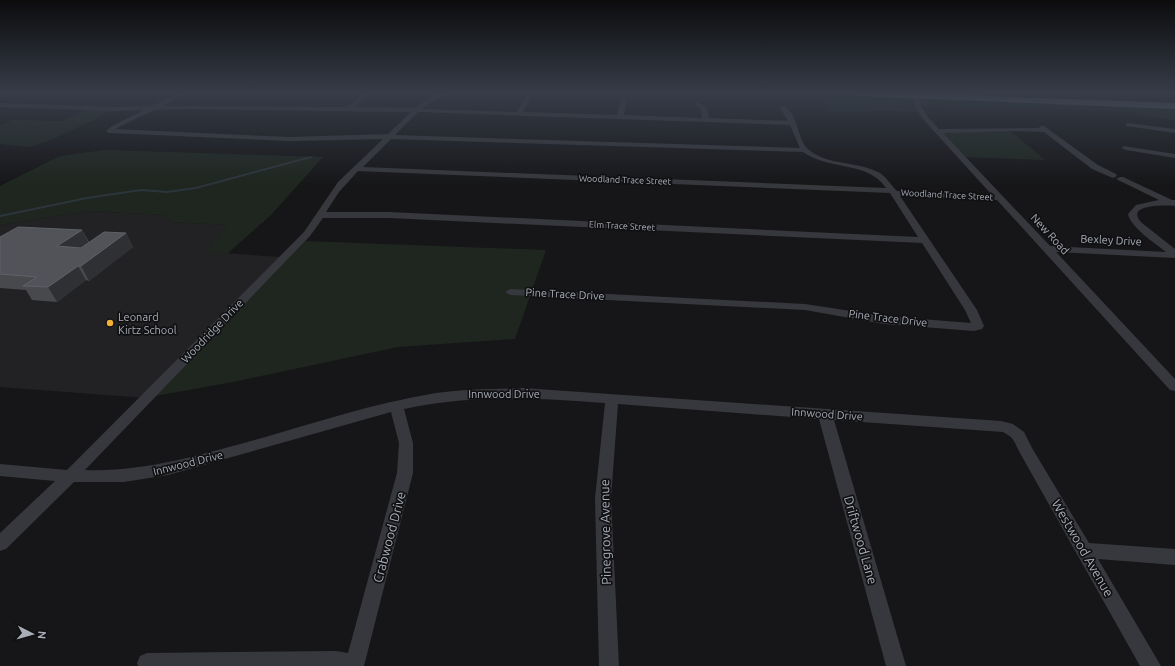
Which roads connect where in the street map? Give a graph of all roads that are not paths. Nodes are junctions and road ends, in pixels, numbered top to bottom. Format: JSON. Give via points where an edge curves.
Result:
{"nodes":[{"id":1,"x":120,"y":124,"type":"edge"},
{"id":2,"x":402,"y":124,"type":"edge"},
{"id":3,"x":793,"y":124,"type":"edge"},
{"id":4,"x":932,"y":124,"type":"edge"},
{"id":5,"x":1128,"y":125,"type":"dead end"},
{"id":6,"x":938,"y":131,"type":"junction"},
{"id":7,"x":1175,"y":131,"type":"edge"},
{"id":8,"x":390,"y":136,"type":"junction"},
{"id":9,"x":1126,"y":148,"type":"dead end"},
{"id":10,"x":804,"y":150,"type":"junction"},
{"id":11,"x":1175,"y":156,"type":"edge"},
{"id":12,"x":357,"y":169,"type":"junction"},
{"id":13,"x":893,"y":191,"type":"junction"},
{"id":14,"x":998,"y":196,"type":"junction"},
{"id":15,"x":1173,"y":203,"type":"edge"},
{"id":16,"x":321,"y":215,"type":"junction"},
{"id":17,"x":924,"y":240,"type":"junction"},
{"id":18,"x":1047,"y":248,"type":"junction"},
{"id":19,"x":1175,"y":254,"type":"edge"},
{"id":20,"x":510,"y":292,"type":"dead end"},
{"id":21,"x":1175,"y":387,"type":"edge"},
{"id":22,"x":612,"y":399,"type":"junction"},
{"id":23,"x":397,"y":407,"type":"junction"},
{"id":24,"x":825,"y":414,"type":"junction"},
{"id":25,"x":1015,"y":432,"type":"joint"},
{"id":26,"x":0,"y":470,"type":"edge"},
{"id":27,"x":70,"y":476,"type":"junction"},
{"id":28,"x":0,"y":544,"type":"edge"},
{"id":29,"x":1084,"y":550,"type":"junction"},
{"id":30,"x":1175,"y":557,"type":"edge"},
{"id":31,"x":147,"y":663,"type":"dead end"},
{"id":32,"x":355,"y":665,"type":"edge"},
{"id":33,"x":609,"y":666,"type":"edge"},
{"id":34,"x":896,"y":666,"type":"edge"},
{"id":35,"x":1152,"y":666,"type":"edge"}],
"edges":[{"from":1,"to":8,"type":"street","via":[[109,131],[289,139]]},
{"from":2,"to":8,"type":"street","name":"Woodridge Drive"},
{"from":3,"to":10,"type":"street"},
{"from":4,"to":6,"type":"street","name":"New Road"},
{"from":5,"to":7,"type":"street"},
{"from":6,"to":14,"type":"street","name":"New Road"},
{"from":6,"to":15,"type":"street","via":[[1044,129],[1095,167]]},
{"from":8,"to":10,"type":"street"},
{"from":8,"to":12,"type":"street","name":"Woodridge Drive"},
{"from":9,"to":11,"type":"street"},
{"from":10,"to":13,"type":"street","name":"Pine Trace Drive","via":[[821,158],[871,172],[884,180]]},
{"from":12,"to":13,"type":"street","name":"Woodland Trace Street"},
{"from":12,"to":16,"type":"street","name":"Woodridge Drive","via":[[335,191]]},
{"from":13,"to":14,"type":"street","name":"Woodland Trace Street"},
{"from":13,"to":17,"type":"street","name":"Pine Trace Drive"},
{"from":14,"to":18,"type":"street","name":"New Road"},
{"from":15,"to":19,"type":"street","via":[[1144,205],[1133,214],[1139,225]]},
{"from":16,"to":17,"type":"street","name":"Elm Trace Street","via":[[389,215]]},
{"from":16,"to":27,"type":"street","name":"Woodridge Drive","via":[[307,234]]},
{"from":17,"to":20,"type":"street","name":"Pine Trace Drive","via":[[971,310],[978,324],[976,327],[884,320],[805,308]]},
{"from":18,"to":19,"type":"street","name":"Bexley Drive"},
{"from":18,"to":21,"type":"street","name":"New Road"},
{"from":22,"to":23,"type":"street","name":"Innwood Drive","via":[[490,393],[437,398]]},
{"from":22,"to":24,"type":"street","name":"Innwood Drive"},
{"from":22,"to":33,"type":"street","name":"Pinegrove Avenue","via":[[603,498]]},
{"from":23,"to":27,"type":"street","name":"Innwood Drive","via":[[170,469],[113,477]]},
{"from":23,"to":32,"type":"street","name":"Crabwood Drive","via":[[406,443],[406,473]]},
{"from":24,"to":25,"type":"street","name":"Innwood Drive","via":[[996,424]]},
{"from":24,"to":34,"type":"street","name":"Driftwood Lane"},
{"from":25,"to":29,"type":"street","name":"Westwood Avenue","via":[[1024,442],[1025,449]]},
{"from":26,"to":27,"type":"street","name":"Innwood Drive"},
{"from":27,"to":28,"type":"street","name":"Woodridge Drive"},
{"from":29,"to":30,"type":"street"},
{"from":29,"to":35,"type":"street","name":"Westwood Avenue"},
{"from":31,"to":32,"type":"street","via":[[336,661]]}]}
